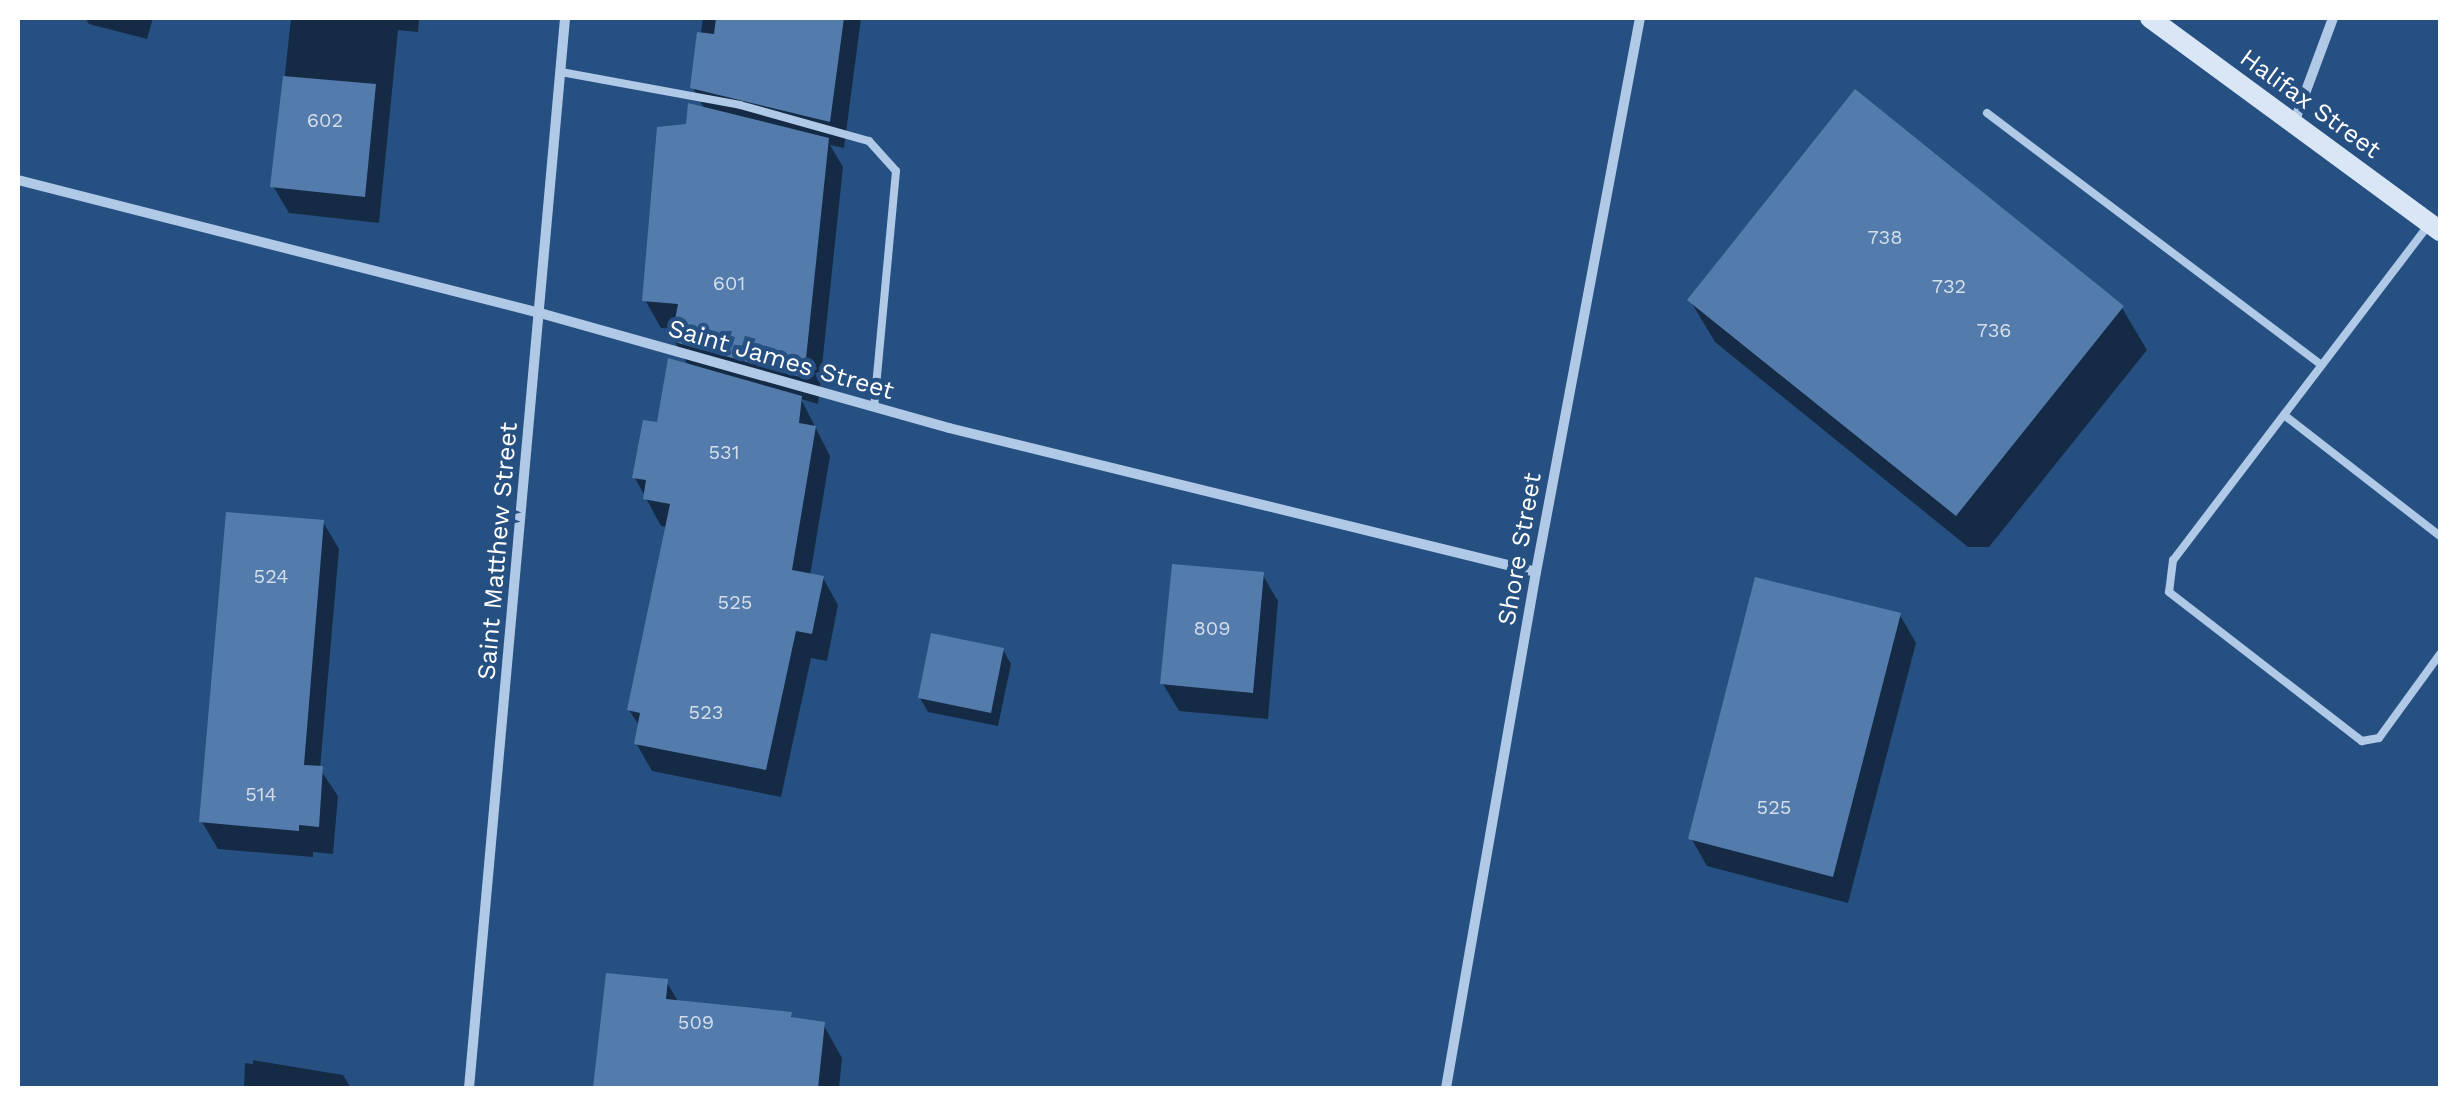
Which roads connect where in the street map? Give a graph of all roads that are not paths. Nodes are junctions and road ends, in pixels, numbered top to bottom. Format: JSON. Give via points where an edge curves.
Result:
{"nodes":[{"id":1,"x":566,"y":18,"type":"edge"},
{"id":2,"x":1640,"y":18,"type":"edge"},
{"id":3,"x":2150,"y":18,"type":"edge"},
{"id":4,"x":2334,"y":18,"type":"edge"},
{"id":5,"x":560,"y":72,"type":"junction"},
{"id":6,"x":1988,"y":113,"type":"dead end"},
{"id":7,"x":2294,"y":123,"type":"junction"},
{"id":8,"x":18,"y":180,"type":"edge"},
{"id":9,"x":2435,"y":227,"type":"edge"},
{"id":10,"x":540,"y":313,"type":"junction"},
{"id":11,"x":2322,"y":365,"type":"junction"},
{"id":12,"x":874,"y":407,"type":"junction"},
{"id":13,"x":2284,"y":415,"type":"junction"},
{"id":14,"x":2440,"y":536,"type":"edge"},
{"id":15,"x":1536,"y":572,"type":"junction"},
{"id":16,"x":2440,"y":654,"type":"edge"},
{"id":17,"x":469,"y":1088,"type":"edge"},
{"id":18,"x":1446,"y":1088,"type":"edge"}],
"edges":[{"from":1,"to":5,"type":"street","name":"Saint Matthew Street"},
{"from":2,"to":15,"type":"street","name":"Shore Street"},
{"from":3,"to":7,"type":"main road","name":"Halifax Street"},
{"from":4,"to":7,"type":"street"},
{"from":5,"to":10,"type":"street","name":"Saint Matthew Street"},
{"from":5,"to":12,"type":"lane","via":[[740,106],[869,141],[896,171]]},
{"from":6,"to":11,"type":"lane"},
{"from":7,"to":9,"type":"main road","name":"Halifax Street"},
{"from":8,"to":10,"type":"street","name":"Saint James Street"},
{"from":9,"to":11,"type":"lane"},
{"from":10,"to":12,"type":"street","name":"Saint James Street"},
{"from":10,"to":17,"type":"street","name":"Saint Matthew Street"},
{"from":11,"to":13,"type":"lane"},
{"from":12,"to":15,"type":"street","name":"Saint James Street"},
{"from":13,"to":14,"type":"lane"},
{"from":13,"to":16,"type":"lane","via":[[2173,560],[2169,592],[2362,741],[2379,738]]},
{"from":15,"to":18,"type":"street","name":"Shore Street"}]}
